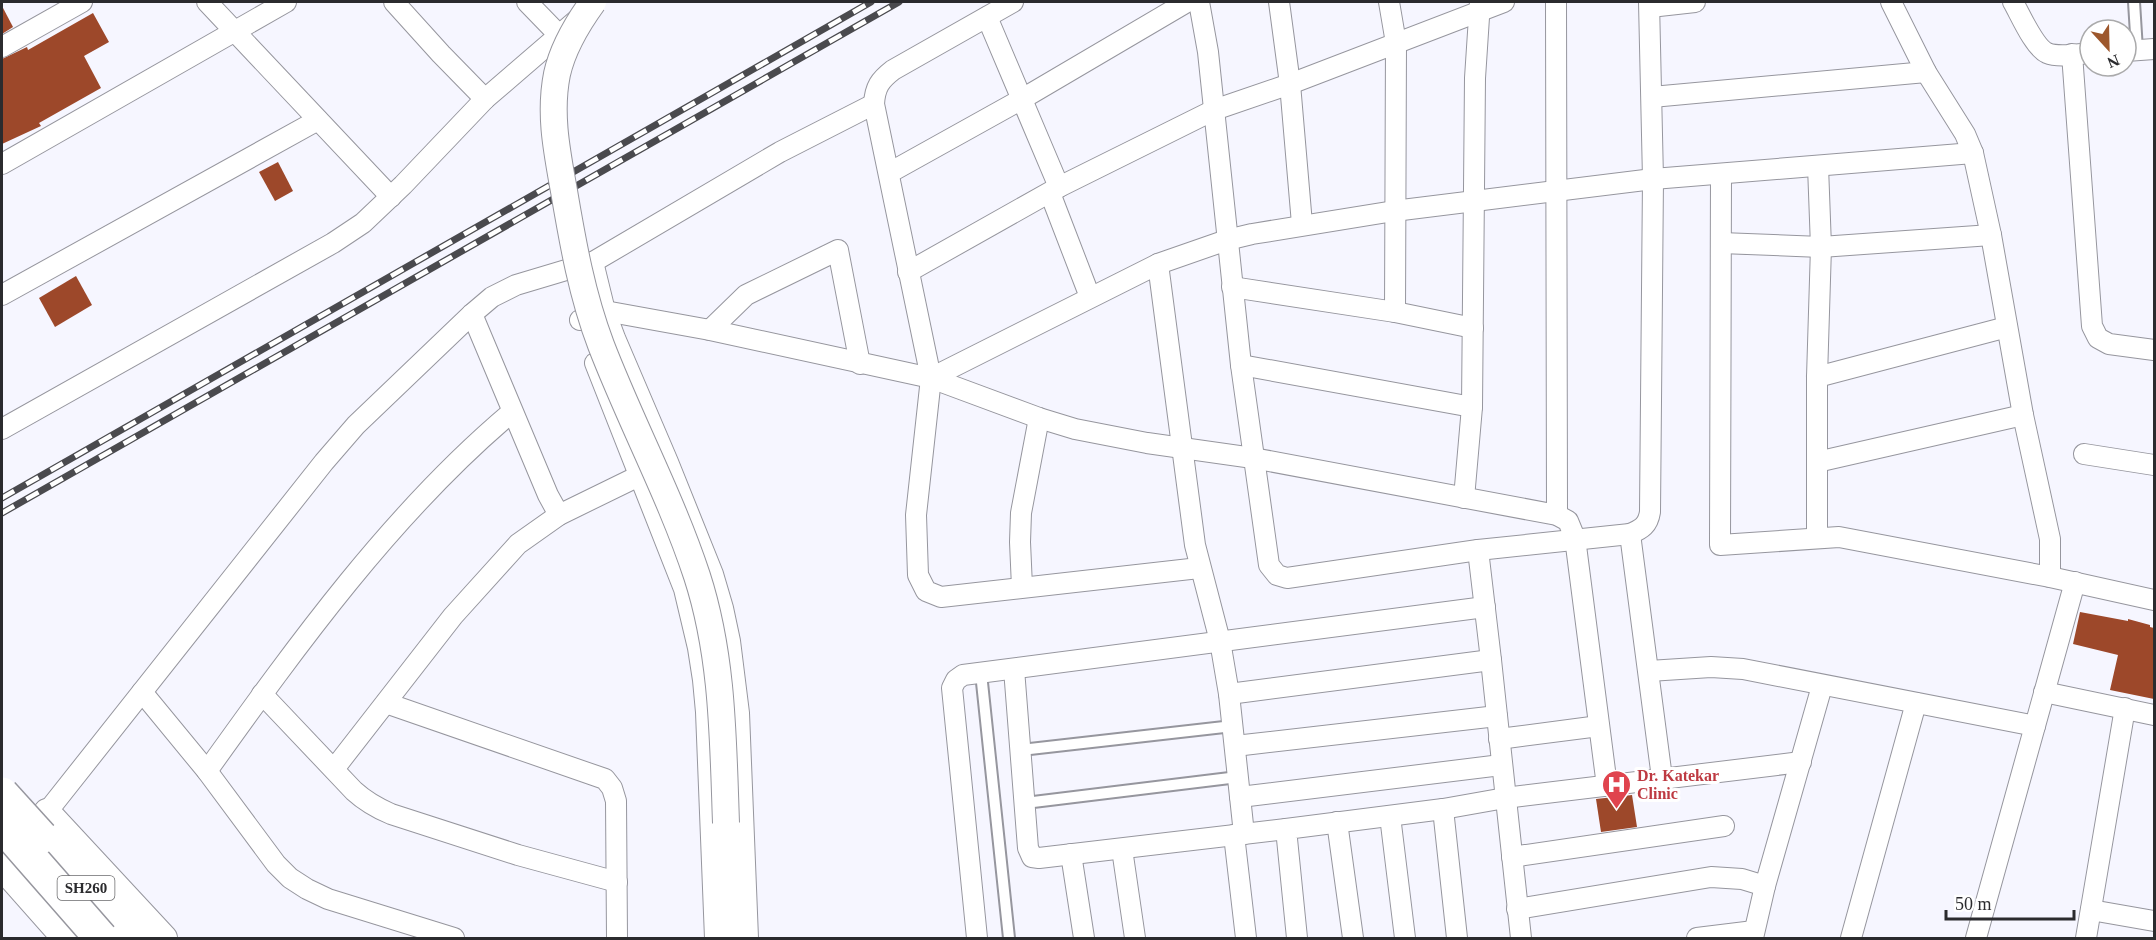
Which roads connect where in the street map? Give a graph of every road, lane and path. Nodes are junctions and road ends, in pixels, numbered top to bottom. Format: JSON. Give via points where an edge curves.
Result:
{"nodes":[{"id":1,"x":82,"y":2,"type":"edge"},
{"id":2,"x":207,"y":2,"type":"edge"},
{"id":3,"x":286,"y":2,"type":"edge"},
{"id":4,"x":394,"y":2,"type":"edge"},
{"id":5,"x":527,"y":2,"type":"edge"},
{"id":6,"x":579,"y":2,"type":"edge"},
{"id":7,"x":593,"y":2,"type":"edge"},
{"id":8,"x":598,"y":2,"type":"edge"},
{"id":9,"x":1014,"y":2,"type":"edge"},
{"id":10,"x":1187,"y":2,"type":"edge"},
{"id":11,"x":1199,"y":2,"type":"edge"},
{"id":12,"x":1389,"y":2,"type":"edge"},
{"id":13,"x":1504,"y":2,"type":"edge"},
{"id":14,"x":1556,"y":2,"type":"edge"},
{"id":15,"x":1695,"y":2,"type":"edge"},
{"id":16,"x":1891,"y":2,"type":"edge"},
{"id":17,"x":2013,"y":2,"type":"edge"},
{"id":18,"x":2134,"y":2,"type":"edge"},
{"id":19,"x":1285,"y":3,"type":"edge"},
{"id":20,"x":1649,"y":4,"type":"edge"},
{"id":21,"x":1481,"y":6,"type":"edge"},
{"id":22,"x":987,"y":17,"type":"junction"},
{"id":23,"x":234,"y":30,"type":"junction"},
{"id":24,"x":558,"y":34,"type":"junction"},
{"id":25,"x":1396,"y":43,"type":"junction"},
{"id":26,"x":2,"y":47,"type":"edge"},
{"id":27,"x":2139,"y":50,"type":"edge"},
{"id":28,"x":2078,"y":54,"type":"edge"},
{"id":29,"x":1926,"y":72,"type":"junction"},
{"id":30,"x":2082,"y":78,"type":"edge"},
{"id":31,"x":1290,"y":84,"type":"junction"},
{"id":32,"x":1652,"y":97,"type":"junction"},
{"id":33,"x":485,"y":99,"type":"junction"},
{"id":34,"x":1022,"y":99,"type":"junction"},
{"id":35,"x":874,"y":104,"type":"junction"},
{"id":36,"x":1214,"y":110,"type":"junction"},
{"id":37,"x":318,"y":120,"type":"junction"},
{"id":38,"x":1973,"y":153,"type":"junction"},
{"id":39,"x":2,"y":164,"type":"edge"},
{"id":40,"x":1818,"y":166,"type":"junction"},
{"id":41,"x":889,"y":173,"type":"junction"},
{"id":42,"x":1720,"y":174,"type":"junction"},
{"id":43,"x":1653,"y":179,"type":"junction"},
{"id":44,"x":1055,"y":190,"type":"junction"},
{"id":45,"x":1556,"y":190,"type":"junction"},
{"id":46,"x":391,"y":198,"type":"junction"},
{"id":47,"x":1474,"y":200,"type":"junction"},
{"id":48,"x":1394,"y":211,"type":"junction"},
{"id":49,"x":1302,"y":224,"type":"junction"},
{"id":50,"x":1991,"y":235,"type":"junction"},
{"id":51,"x":1227,"y":240,"type":"junction"},
{"id":52,"x":1721,"y":243,"type":"junction"},
{"id":53,"x":1821,"y":247,"type":"junction"},
{"id":54,"x":592,"y":262,"type":"junction"},
{"id":55,"x":1158,"y":264,"type":"junction"},
{"id":56,"x":566,"y":270,"type":"junction"},
{"id":57,"x":908,"y":272,"type":"junction"},
{"id":58,"x":1232,"y":288,"type":"junction"},
{"id":59,"x":2,"y":295,"type":"edge"},
{"id":60,"x":1090,"y":297,"type":"junction"},
{"id":61,"x":604,"y":311,"type":"junction"},
{"id":62,"x":1395,"y":312,"type":"junction"},
{"id":63,"x":472,"y":314,"type":"junction"},
{"id":64,"x":580,"y":320,"type":"junction"},
{"id":65,"x":2007,"y":327,"type":"junction"},
{"id":66,"x":1473,"y":328,"type":"junction"},
{"id":67,"x":710,"y":330,"type":"junction"},
{"id":68,"x":2154,"y":350,"type":"edge"},
{"id":69,"x":860,"y":364,"type":"junction"},
{"id":70,"x":1241,"y":365,"type":"junction"},
{"id":71,"x":1817,"y":377,"type":"junction"},
{"id":72,"x":931,"y":378,"type":"junction"},
{"id":73,"x":1472,"y":407,"type":"junction"},
{"id":74,"x":512,"y":412,"type":"junction"},
{"id":75,"x":2023,"y":415,"type":"junction"},
{"id":76,"x":1039,"y":418,"type":"junction"},
{"id":77,"x":2,"y":429,"type":"edge"},
{"id":78,"x":1181,"y":447,"type":"junction"},
{"id":79,"x":2084,"y":454,"type":"dead end"},
{"id":80,"x":1253,"y":458,"type":"junction"},
{"id":81,"x":668,"y":462,"type":"junction"},
{"id":82,"x":1817,"y":462,"type":"junction"},
{"id":83,"x":2154,"y":465,"type":"edge"},
{"id":84,"x":639,"y":476,"type":"junction"},
{"id":85,"x":1464,"y":498,"type":"junction"},
{"id":86,"x":559,"y":515,"type":"junction"},
{"id":87,"x":1557,"y":515,"type":"junction"},
{"id":88,"x":1630,"y":534,"type":"junction"},
{"id":89,"x":1575,"y":538,"type":"junction"},
{"id":90,"x":1817,"y":538,"type":"junction"},
{"id":91,"x":1478,"y":550,"type":"junction"},
{"id":92,"x":1200,"y":567,"type":"junction"},
{"id":93,"x":2050,"y":577,"type":"junction"},
{"id":94,"x":2075,"y":582,"type":"junction"},
{"id":95,"x":1022,"y":587,"type":"junction"},
{"id":96,"x":2154,"y":600,"type":"edge"},
{"id":97,"x":1485,"y":607,"type":"junction"},
{"id":98,"x":1221,"y":641,"type":"junction"},
{"id":99,"x":1491,"y":660,"type":"junction"},
{"id":100,"x":1014,"y":669,"type":"junction"},
{"id":101,"x":1649,"y":671,"type":"junction"},
{"id":102,"x":981,"y":673,"type":"junction"},
{"id":103,"x":1822,"y":686,"type":"junction"},
{"id":104,"x":142,"y":692,"type":"junction"},
{"id":105,"x":2044,"y":692,"type":"junction"},
{"id":106,"x":262,"y":694,"type":"junction"},
{"id":107,"x":1229,"y":694,"type":"junction"},
{"id":108,"x":386,"y":703,"type":"junction"},
{"id":109,"x":1916,"y":703,"type":"junction"},
{"id":110,"x":2125,"y":708,"type":"junction"},
{"id":111,"x":2154,"y":715,"type":"edge"},
{"id":112,"x":1497,"y":716,"type":"junction"},
{"id":113,"x":1233,"y":726,"type":"junction"},
{"id":114,"x":1599,"y":726,"type":"junction"},
{"id":115,"x":2035,"y":726,"type":"junction"},
{"id":116,"x":1499,"y":739,"type":"junction"},
{"id":117,"x":1235,"y":746,"type":"junction"},
{"id":118,"x":1021,"y":750,"type":"junction"},
{"id":119,"x":1802,"y":762,"type":"junction"},
{"id":120,"x":1501,"y":765,"type":"junction"},
{"id":121,"x":334,"y":769,"type":"junction"},
{"id":122,"x":207,"y":771,"type":"junction"},
{"id":123,"x":1238,"y":777,"type":"junction"},
{"id":124,"x":1662,"y":778,"type":"junction"},
{"id":125,"x":1607,"y":786,"type":"junction"},
{"id":126,"x":2,"y":794,"type":"edge"},
{"id":127,"x":1240,"y":797,"type":"junction"},
{"id":128,"x":1505,"y":798,"type":"junction"},
{"id":129,"x":1025,"y":803,"type":"junction"},
{"id":130,"x":1443,"y":809,"type":"junction"},
{"id":131,"x":47,"y":812,"type":"junction"},
{"id":132,"x":1390,"y":816,"type":"junction"},
{"id":133,"x":1337,"y":822,"type":"junction"},
{"id":134,"x":2,"y":825,"type":"edge"},
{"id":135,"x":1724,"y":826,"type":"dead end"},
{"id":136,"x":1286,"y":829,"type":"junction"},
{"id":137,"x":1239,"y":834,"type":"junction"},
{"id":138,"x":1122,"y":849,"type":"junction"},
{"id":139,"x":1071,"y":854,"type":"junction"},
{"id":140,"x":1512,"y":856,"type":"junction"},
{"id":141,"x":2,"y":867,"type":"edge"},
{"id":142,"x":617,"y":882,"type":"junction"},
{"id":143,"x":1765,"y":886,"type":"junction"},
{"id":144,"x":1517,"y":909,"type":"junction"},
{"id":145,"x":2091,"y":910,"type":"junction"},
{"id":146,"x":2154,"y":921,"type":"edge"},
{"id":147,"x":1753,"y":934,"type":"edge"},
{"id":148,"x":66,"y":939,"type":"edge"},
{"id":149,"x":101,"y":939,"type":"edge"},
{"id":150,"x":130,"y":939,"type":"edge"},
{"id":151,"x":164,"y":939,"type":"edge"},
{"id":152,"x":454,"y":939,"type":"edge"},
{"id":153,"x":616,"y":939,"type":"edge"},
{"id":154,"x":715,"y":939,"type":"edge"},
{"id":155,"x":731,"y":939,"type":"edge"},
{"id":156,"x":748,"y":939,"type":"edge"},
{"id":157,"x":977,"y":939,"type":"edge"},
{"id":158,"x":1009,"y":939,"type":"edge"},
{"id":159,"x":1084,"y":939,"type":"edge"},
{"id":160,"x":1135,"y":939,"type":"edge"},
{"id":161,"x":1246,"y":939,"type":"edge"},
{"id":162,"x":1297,"y":939,"type":"edge"},
{"id":163,"x":1353,"y":939,"type":"edge"},
{"id":164,"x":1405,"y":939,"type":"edge"},
{"id":165,"x":1457,"y":939,"type":"edge"},
{"id":166,"x":1521,"y":939,"type":"edge"},
{"id":167,"x":1697,"y":939,"type":"edge"},
{"id":168,"x":1851,"y":939,"type":"edge"},
{"id":169,"x":1976,"y":939,"type":"edge"},
{"id":170,"x":2086,"y":939,"type":"edge"}],
"edges":[{"from":1,"to":26,"type":"street"},
{"from":2,"to":23,"type":"street"},
{"from":3,"to":23,"type":"street"},
{"from":4,"to":33,"type":"street"},
{"from":5,"to":24,"type":"street"},
{"from":6,"to":24,"type":"street"},
{"from":7,"to":155,"type":"street","bridge":true,"via":[[575,28],[558,72],[554,137],[574,254],[590,311],[614,378],[680,531],[708,616],[721,693]]},
{"from":8,"to":24,"type":"street"},
{"from":9,"to":22,"type":"street"},
{"from":10,"to":34,"type":"street"},
{"from":11,"to":36,"type":"street"},
{"from":12,"to":25,"type":"street"},
{"from":13,"to":21,"type":"street"},
{"from":14,"to":45,"type":"street"},
{"from":15,"to":20,"type":"street"},
{"from":16,"to":29,"type":"street"},
{"from":17,"to":28,"type":"street","via":[[2038,46],[2047,53]]},
{"from":18,"to":27,"type":"lane"},
{"from":19,"to":31,"type":"street"},
{"from":20,"to":32,"type":"street"},
{"from":21,"to":25,"type":"street"},
{"from":21,"to":47,"type":"street","via":[[1474,78]]},
{"from":22,"to":34,"type":"street"},
{"from":22,"to":35,"type":"street","via":[[893,70],[875,90]]},
{"from":23,"to":37,"type":"street"},
{"from":23,"to":39,"type":"street"},
{"from":24,"to":33,"type":"street"},
{"from":25,"to":31,"type":"street"},
{"from":25,"to":48,"type":"street"},
{"from":29,"to":32,"type":"street"},
{"from":29,"to":38,"type":"street"},
{"from":30,"to":68,"type":"street","via":[[2092,326],[2098,338],[2109,344]]},
{"from":31,"to":36,"type":"street"},
{"from":31,"to":49,"type":"street"},
{"from":32,"to":43,"type":"street"},
{"from":33,"to":46,"type":"street"},
{"from":34,"to":41,"type":"street"},
{"from":34,"to":44,"type":"street"},
{"from":35,"to":41,"type":"street"},
{"from":35,"to":54,"type":"street","via":[[780,152]]},
{"from":36,"to":44,"type":"street"},
{"from":36,"to":51,"type":"street"},
{"from":37,"to":46,"type":"street"},
{"from":37,"to":59,"type":"street"},
{"from":38,"to":40,"type":"street"},
{"from":38,"to":50,"type":"street"},
{"from":40,"to":42,"type":"street"},
{"from":40,"to":53,"type":"street"},
{"from":41,"to":57,"type":"street"},
{"from":42,"to":43,"type":"street"},
{"from":42,"to":52,"type":"street"},
{"from":43,"to":45,"type":"street"},
{"from":43,"to":88,"type":"street","via":[[1650,512],[1641,530]]},
{"from":44,"to":57,"type":"street"},
{"from":44,"to":60,"type":"street"},
{"from":45,"to":47,"type":"street"},
{"from":45,"to":87,"type":"street"},
{"from":46,"to":77,"type":"street","via":[[363,224],[333,243]]},
{"from":47,"to":48,"type":"street"},
{"from":47,"to":66,"type":"street"},
{"from":48,"to":49,"type":"street"},
{"from":48,"to":62,"type":"street"},
{"from":49,"to":51,"type":"street"},
{"from":50,"to":53,"type":"street"},
{"from":50,"to":65,"type":"street"},
{"from":51,"to":55,"type":"street"},
{"from":51,"to":58,"type":"street"},
{"from":52,"to":53,"type":"street"},
{"from":52,"to":90,"type":"street","via":[[1720,545]]},
{"from":53,"to":71,"type":"street"},
{"from":54,"to":56,"type":"street"},
{"from":54,"to":61,"type":"street"},
{"from":55,"to":60,"type":"street"},
{"from":55,"to":78,"type":"street"},
{"from":56,"to":63,"type":"street","via":[[516,285],[492,297]]},
{"from":56,"to":64,"type":"street"},
{"from":57,"to":72,"type":"street"},
{"from":58,"to":62,"type":"street"},
{"from":58,"to":70,"type":"street"},
{"from":60,"to":72,"type":"street"},
{"from":61,"to":64,"type":"street"},
{"from":61,"to":67,"type":"street"},
{"from":61,"to":81,"type":"street"},
{"from":62,"to":66,"type":"street"},
{"from":63,"to":74,"type":"street"},
{"from":63,"to":104,"type":"street","via":[[356,425]]},
{"from":64,"to":84,"type":"street"},
{"from":65,"to":71,"type":"street"},
{"from":65,"to":75,"type":"street"},
{"from":66,"to":73,"type":"street"},
{"from":67,"to":69,"type":"street"},
{"from":67,"to":69,"type":"street","via":[[746,295],[838,250]]},
{"from":69,"to":72,"type":"street"},
{"from":70,"to":73,"type":"street"},
{"from":70,"to":80,"type":"street"},
{"from":71,"to":82,"type":"street"},
{"from":72,"to":76,"type":"street"},
{"from":72,"to":95,"type":"street","via":[[916,515],[918,575],[926,591],[941,597]]},
{"from":73,"to":85,"type":"street"},
{"from":74,"to":86,"type":"street"},
{"from":74,"to":106,"type":"street","via":[[472,446],[368,558]]},
{"from":75,"to":82,"type":"street"},
{"from":75,"to":93,"type":"street","via":[[2050,539]]},
{"from":76,"to":78,"type":"street","via":[[1075,429]]},
{"from":76,"to":95,"type":"street","via":[[1022,513]]},
{"from":78,"to":80,"type":"street"},
{"from":78,"to":92,"type":"street"},
{"from":79,"to":83,"type":"street"},
{"from":80,"to":85,"type":"street"},
{"from":80,"to":91,"type":"street","via":[[1269,565],[1277,575],[1287,578]]},
{"from":81,"to":84,"type":"street"},
{"from":81,"to":156,"type":"street","via":[[713,574],[730,641],[739,713]]},
{"from":82,"to":90,"type":"street"},
{"from":84,"to":86,"type":"street"},
{"from":84,"to":154,"type":"street","via":[[684,589],[704,680]]},
{"from":85,"to":87,"type":"street"},
{"from":86,"to":108,"type":"street","via":[[518,544],[453,616]]},
{"from":87,"to":89,"type":"street","via":[[1568,521]]},
{"from":88,"to":89,"type":"street"},
{"from":88,"to":101,"type":"street"},
{"from":89,"to":91,"type":"street"},
{"from":89,"to":114,"type":"street"},
{"from":90,"to":93,"type":"street","via":[[1839,537]]},
{"from":91,"to":97,"type":"street"},
{"from":92,"to":95,"type":"street"},
{"from":92,"to":98,"type":"street"},
{"from":93,"to":94,"type":"street"},
{"from":94,"to":96,"type":"street"},
{"from":94,"to":105,"type":"street"},
{"from":97,"to":98,"type":"street"},
{"from":97,"to":99,"type":"street"},
{"from":98,"to":100,"type":"street"},
{"from":98,"to":107,"type":"street"},
{"from":99,"to":107,"type":"street"},
{"from":99,"to":112,"type":"street"},
{"from":100,"to":102,"type":"street"},
{"from":100,"to":118,"type":"street"},
{"from":101,"to":103,"type":"street","via":[[1743,669]]},
{"from":101,"to":124,"type":"street"},
{"from":102,"to":157,"type":"street","via":[[963,675],[952,688]]},
{"from":102,"to":158,"type":"lane"},
{"from":103,"to":109,"type":"street"},
{"from":103,"to":119,"type":"street"},
{"from":104,"to":122,"type":"street"},
{"from":104,"to":131,"type":"street"},
{"from":105,"to":110,"type":"street"},
{"from":105,"to":115,"type":"street"},
{"from":106,"to":121,"type":"street"},
{"from":106,"to":122,"type":"street"},
{"from":107,"to":113,"type":"street"},
{"from":108,"to":121,"type":"street"},
{"from":108,"to":142,"type":"street","via":[[605,779],[616,801]]},
{"from":109,"to":115,"type":"street"},
{"from":109,"to":168,"type":"street"},
{"from":110,"to":111,"type":"street"},
{"from":110,"to":145,"type":"street"},
{"from":112,"to":116,"type":"street"},
{"from":112,"to":117,"type":"street"},
{"from":113,"to":117,"type":"street"},
{"from":113,"to":118,"type":"lane"},
{"from":114,"to":116,"type":"street"},
{"from":114,"to":125,"type":"street"},
{"from":115,"to":169,"type":"street"},
{"from":116,"to":120,"type":"street"},
{"from":117,"to":123,"type":"street"},
{"from":118,"to":129,"type":"street"},
{"from":119,"to":124,"type":"street"},
{"from":119,"to":143,"type":"street"},
{"from":120,"to":127,"type":"street"},
{"from":120,"to":128,"type":"street"},
{"from":121,"to":142,"type":"street","via":[[365,801],[391,814]]},
{"from":122,"to":152,"type":"street","via":[[290,878],[328,899]]},
{"from":123,"to":127,"type":"street"},
{"from":123,"to":129,"type":"lane"},
{"from":124,"to":125,"type":"street"},
{"from":125,"to":128,"type":"street"},
{"from":126,"to":150,"type":"highway","number":"SH260","bridge":true},
{"from":127,"to":137,"type":"street"},
{"from":128,"to":130,"type":"street"},
{"from":128,"to":140,"type":"street"},
{"from":129,"to":139,"type":"street","via":[[1032,857]]},
{"from":130,"to":132,"type":"street"},
{"from":130,"to":165,"type":"street"},
{"from":131,"to":141,"type":"street"},
{"from":131,"to":151,"type":"street"},
{"from":132,"to":133,"type":"street"},
{"from":132,"to":164,"type":"street"},
{"from":133,"to":136,"type":"street"},
{"from":133,"to":163,"type":"street"},
{"from":134,"to":149,"type":"highway","bridge":true},
{"from":135,"to":140,"type":"street"},
{"from":136,"to":137,"type":"street"},
{"from":136,"to":162,"type":"street"},
{"from":137,"to":138,"type":"street"},
{"from":137,"to":161,"type":"street"},
{"from":138,"to":139,"type":"street"},
{"from":138,"to":160,"type":"street"},
{"from":139,"to":159,"type":"street"},
{"from":140,"to":144,"type":"street"},
{"from":141,"to":148,"type":"street"},
{"from":142,"to":153,"type":"street"},
{"from":143,"to":144,"type":"street","via":[[1742,879],[1711,877]]},
{"from":143,"to":147,"type":"street"},
{"from":144,"to":166,"type":"street"},
{"from":145,"to":146,"type":"street"},
{"from":145,"to":170,"type":"street"},
{"from":147,"to":167,"type":"street"}]}
